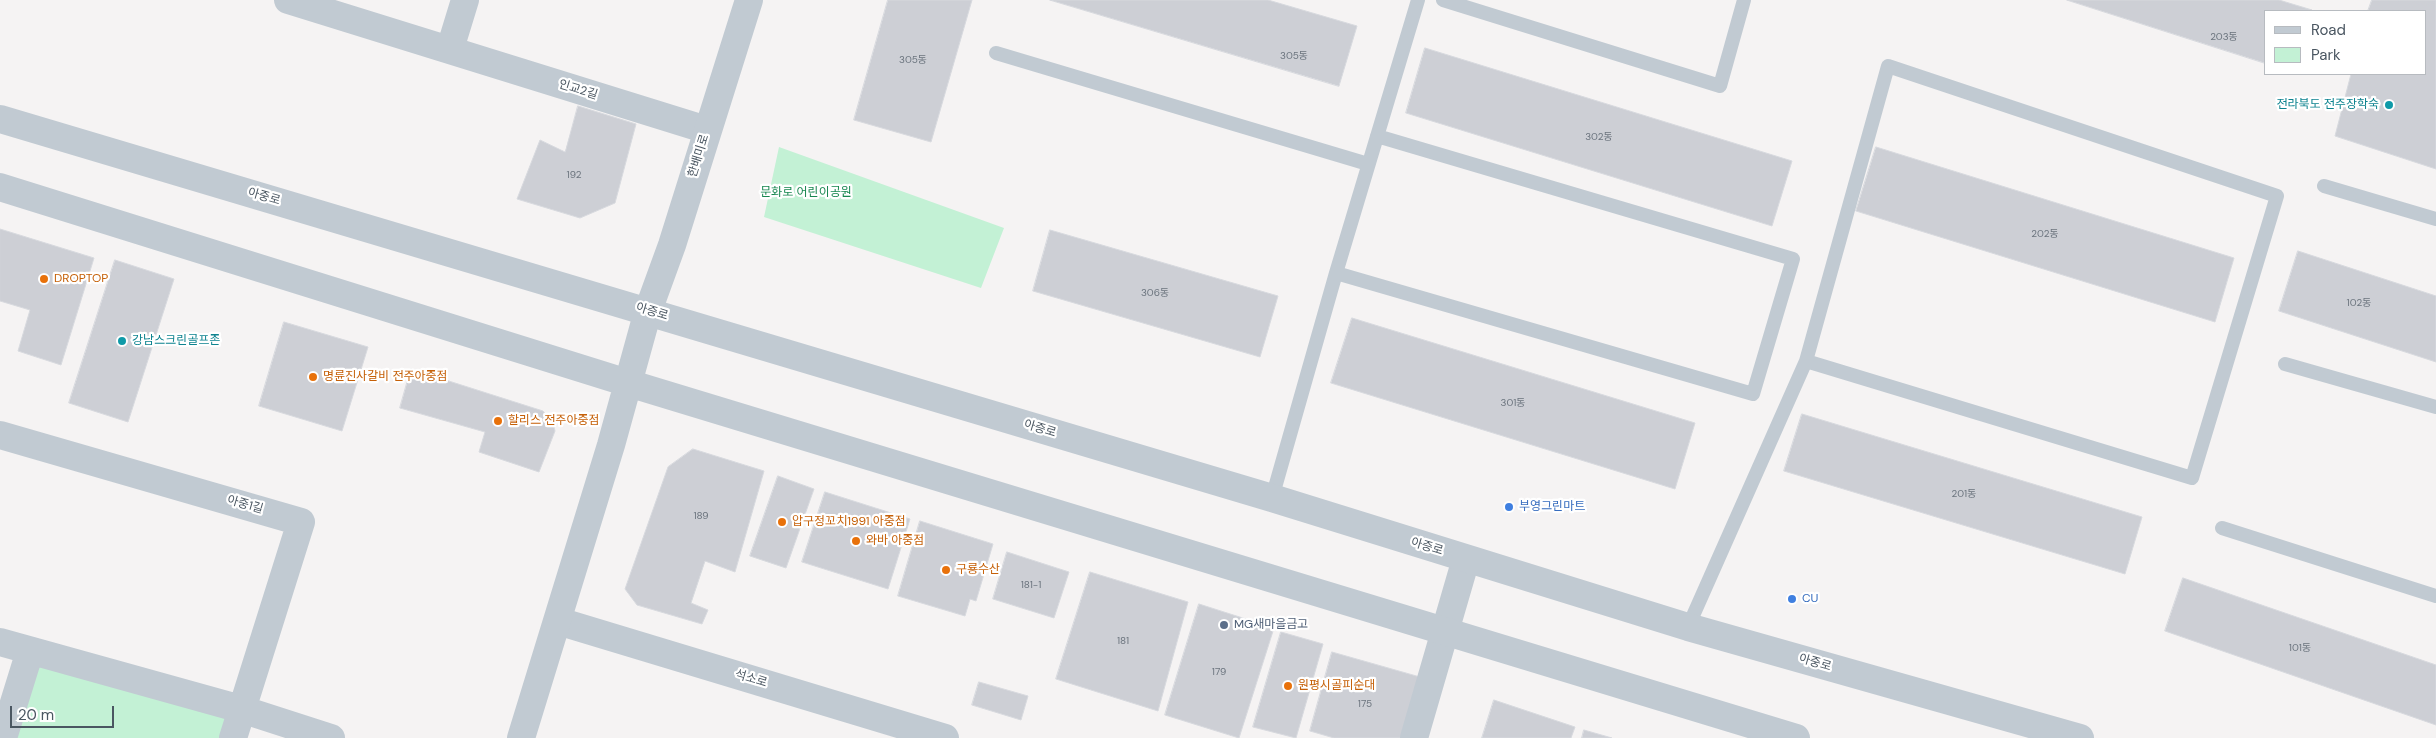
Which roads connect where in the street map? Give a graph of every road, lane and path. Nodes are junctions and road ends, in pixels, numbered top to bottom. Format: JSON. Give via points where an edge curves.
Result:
{"nodes":[{"id":1,"x":288,"y":0,"type":"edge"},
{"id":2,"x":465,"y":0,"type":"edge"},
{"id":3,"x":750,"y":0,"type":"edge"},
{"id":4,"x":1418,"y":0,"type":"edge"},
{"id":5,"x":1443,"y":0,"type":"edge"},
{"id":6,"x":1744,"y":0,"type":"edge"},
{"id":7,"x":450,"y":49,"type":"junction"},
{"id":8,"x":996,"y":52,"type":"dead end"},
{"id":9,"x":0,"y":119,"type":"edge"},
{"id":10,"x":707,"y":130,"type":"junction"},
{"id":11,"x":1377,"y":136,"type":"junction"},
{"id":12,"x":1368,"y":164,"type":"junction"},
{"id":13,"x":2324,"y":186,"type":"dead end"},
{"id":14,"x":0,"y":187,"type":"edge"},
{"id":15,"x":2436,"y":219,"type":"edge"},
{"id":16,"x":1336,"y":273,"type":"junction"},
{"id":17,"x":648,"y":311,"type":"junction"},
{"id":18,"x":1806,"y":361,"type":"junction"},
{"id":19,"x":2285,"y":364,"type":"dead end"},
{"id":20,"x":628,"y":383,"type":"junction"},
{"id":21,"x":2436,"y":407,"type":"edge"},
{"id":22,"x":0,"y":435,"type":"edge"},
{"id":23,"x":1272,"y":498,"type":"junction"},
{"id":24,"x":2222,"y":528,"type":"dead end"},
{"id":25,"x":1466,"y":559,"type":"junction"},
{"id":26,"x":2436,"y":596,"type":"edge"},
{"id":27,"x":558,"y":621,"type":"junction"},
{"id":28,"x":1688,"y":627,"type":"junction"},
{"id":29,"x":1445,"y":630,"type":"junction"},
{"id":30,"x":0,"y":642,"type":"edge"},
{"id":31,"x":30,"y":652,"type":"junction"},
{"id":32,"x":241,"y":709,"type":"junction"},
{"id":33,"x":3,"y":738,"type":"edge"},
{"id":34,"x":233,"y":738,"type":"edge"},
{"id":35,"x":331,"y":738,"type":"edge"},
{"id":36,"x":522,"y":738,"type":"edge"},
{"id":37,"x":944,"y":738,"type":"edge"},
{"id":38,"x":1414,"y":738,"type":"edge"},
{"id":39,"x":1796,"y":738,"type":"edge"},
{"id":40,"x":2080,"y":738,"type":"edge"}],
"edges":[{"from":1,"to":7,"type":"street","name":"인교2길"},
{"from":2,"to":7,"type":"street"},
{"from":3,"to":10,"type":"street","name":"한배미로"},
{"from":4,"to":11,"type":"lane"},
{"from":5,"to":6,"type":"lane","via":[[1720,86]]},
{"from":7,"to":10,"type":"street","name":"인교2길"},
{"from":8,"to":12,"type":"lane"},
{"from":9,"to":17,"type":"street","name":"아중로"},
{"from":10,"to":17,"type":"street","name":"한배미로"},
{"from":11,"to":12,"type":"lane"},
{"from":11,"to":16,"type":"lane","via":[[1793,259],[1756,385],[1753,394]]},
{"from":12,"to":16,"type":"lane"},
{"from":13,"to":15,"type":"lane"},
{"from":14,"to":20,"type":"street"},
{"from":16,"to":23,"type":"lane"},
{"from":17,"to":20,"type":"street"},
{"from":17,"to":23,"type":"street","name":"아중로"},
{"from":18,"to":18,"type":"lane","via":[[1888,66],[2277,196],[2192,478]]},
{"from":18,"to":28,"type":"lane"},
{"from":19,"to":21,"type":"lane"},
{"from":20,"to":27,"type":"street"},
{"from":20,"to":29,"type":"street"},
{"from":22,"to":32,"type":"street","name":"아중1길","via":[[301,522]]},
{"from":23,"to":25,"type":"street","name":"아중로"},
{"from":24,"to":26,"type":"lane"},
{"from":25,"to":28,"type":"street","name":"아중로"},
{"from":25,"to":29,"type":"street"},
{"from":27,"to":36,"type":"street"},
{"from":27,"to":37,"type":"street","name":"석소로"},
{"from":28,"to":40,"type":"street","name":"아중로"},
{"from":29,"to":38,"type":"street"},
{"from":29,"to":39,"type":"street"},
{"from":30,"to":31,"type":"street"},
{"from":31,"to":32,"type":"street"},
{"from":31,"to":33,"type":"street"},
{"from":32,"to":34,"type":"street","name":"아중1길"},
{"from":32,"to":35,"type":"street"}]}
